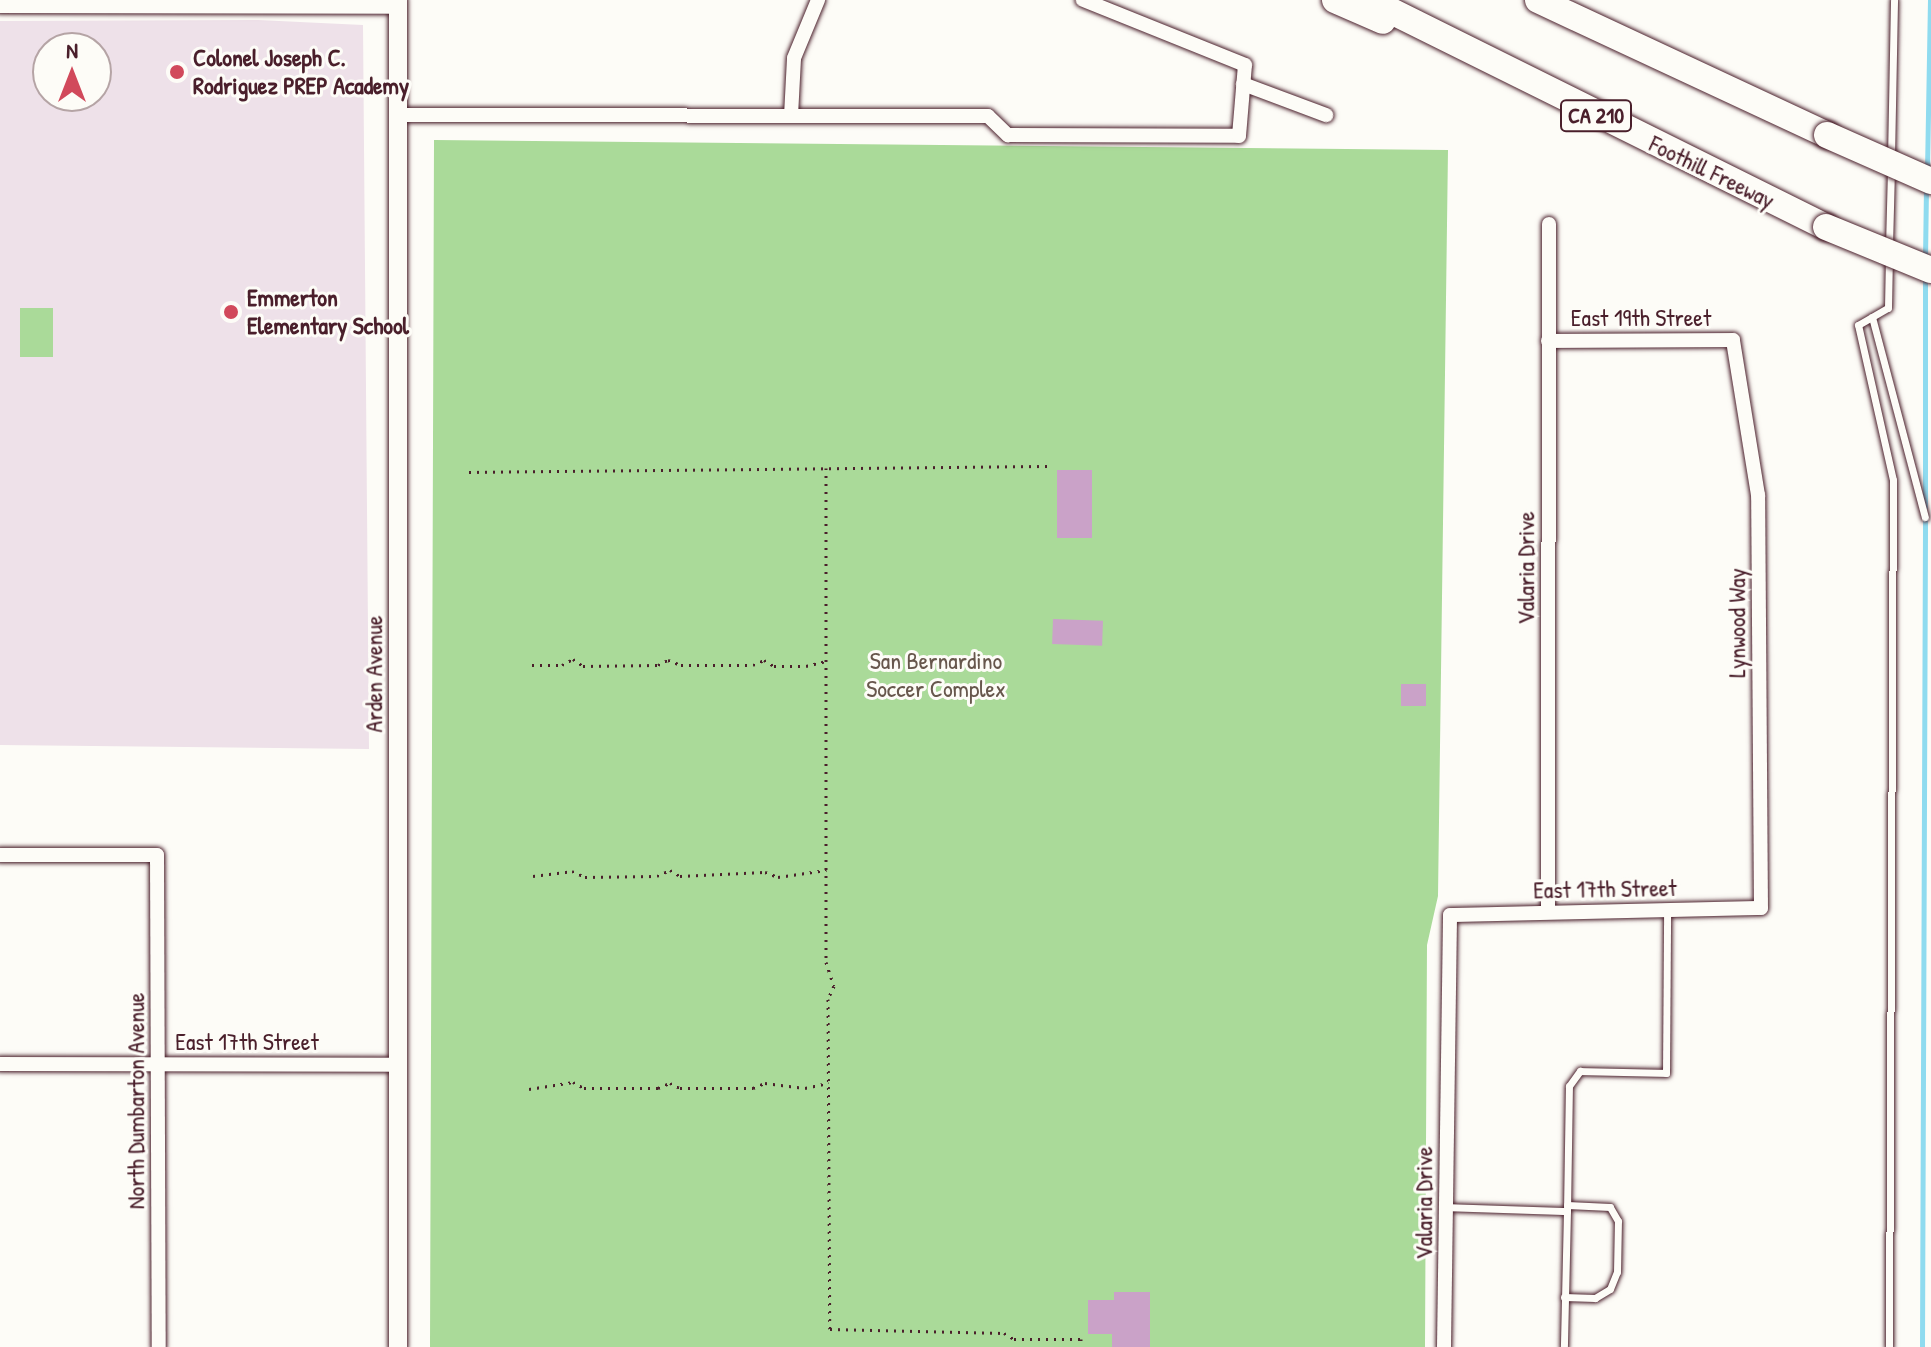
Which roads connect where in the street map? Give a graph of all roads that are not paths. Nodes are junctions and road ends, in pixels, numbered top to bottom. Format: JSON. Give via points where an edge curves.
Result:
{"nodes":[{"id":1,"x":818,"y":0,"type":"edge"},
{"id":2,"x":1083,"y":0,"type":"edge"},
{"id":3,"x":1335,"y":0,"type":"edge"},
{"id":4,"x":1369,"y":0,"type":"edge"},
{"id":5,"x":1538,"y":0,"type":"edge"},
{"id":6,"x":1894,"y":0,"type":"edge"},
{"id":7,"x":398,"y":4,"type":"edge"},
{"id":8,"x":0,"y":6,"type":"edge"},
{"id":9,"x":1243,"y":84,"type":"junction"},
{"id":10,"x":1538,"y":88,"type":"junction"},
{"id":11,"x":398,"y":115,"type":"junction"},
{"id":12,"x":1326,"y":115,"type":"dead end"},
{"id":13,"x":791,"y":116,"type":"junction"},
{"id":14,"x":1931,"y":181,"type":"edge"},
{"id":15,"x":1549,"y":224,"type":"dead end"},
{"id":16,"x":1931,"y":270,"type":"edge"},
{"id":17,"x":1872,"y":317,"type":"junction"},
{"id":18,"x":1733,"y":340,"type":"joint"},
{"id":19,"x":1548,"y":341,"type":"junction"},
{"id":20,"x":1925,"y":517,"type":"dead end"},
{"id":21,"x":0,"y":855,"type":"edge"},
{"id":22,"x":1761,"y":908,"type":"joint"},
{"id":23,"x":1667,"y":910,"type":"junction"},
{"id":24,"x":1548,"y":912,"type":"junction"},
{"id":25,"x":1450,"y":915,"type":"joint"},
{"id":26,"x":158,"y":1063,"type":"junction"},
{"id":27,"x":0,"y":1064,"type":"edge"},
{"id":28,"x":398,"y":1065,"type":"junction"},
{"id":29,"x":1446,"y":1207,"type":"junction"},
{"id":30,"x":1567,"y":1208,"type":"junction"},
{"id":31,"x":1564,"y":1297,"type":"junction"},
{"id":32,"x":159,"y":1347,"type":"edge"},
{"id":33,"x":398,"y":1347,"type":"edge"},
{"id":34,"x":1444,"y":1347,"type":"edge"},
{"id":35,"x":1564,"y":1347,"type":"edge"},
{"id":36,"x":1889,"y":1347,"type":"edge"}],
"edges":[{"from":1,"to":13,"type":"street","via":[[794,58]]},
{"from":2,"to":9,"type":"street","via":[[1245,65]]},
{"from":3,"to":10,"type":"highway"},
{"from":4,"to":10,"type":"highway","name":"Foothill Freeway","number":"CA 210"},
{"from":5,"to":14,"type":"highway","bridge":true},
{"from":6,"to":17,"type":"lane","via":[[1888,308]]},
{"from":7,"to":8,"type":"street"},
{"from":7,"to":11,"type":"street","name":"Arden Avenue"},
{"from":9,"to":12,"type":"street"},
{"from":9,"to":13,"type":"street","via":[[1239,136],[1008,135],[988,116]]},
{"from":10,"to":16,"type":"highway","name":"Foothill Freeway","number":"CA 210","bridge":true,"via":[[1826,227]]},
{"from":11,"to":13,"type":"street"},
{"from":11,"to":28,"type":"street","name":"Arden Avenue"},
{"from":15,"to":19,"type":"street","name":"Valaria Drive"},
{"from":17,"to":20,"type":"lane"},
{"from":17,"to":36,"type":"lane","via":[[1858,325],[1893,480]]},
{"from":18,"to":19,"type":"street","name":"East 19th Street"},
{"from":18,"to":22,"type":"street","name":"Lynwood Way","via":[[1758,495]]},
{"from":19,"to":24,"type":"street","name":"Valaria Drive"},
{"from":21,"to":26,"type":"street","name":"North Dumbarton Avenue","via":[[157,855]]},
{"from":22,"to":23,"type":"street","name":"East 17th Street"},
{"from":23,"to":24,"type":"street","name":"East 17th Street"},
{"from":23,"to":30,"type":"lane","via":[[1666,1073],[1580,1071],[1569,1086]]},
{"from":24,"to":25,"type":"street","name":"East 17th Street"},
{"from":25,"to":29,"type":"street","name":"Valaria Drive"},
{"from":26,"to":27,"type":"street","name":"East 17th Street"},
{"from":26,"to":28,"type":"street","name":"East 17th Street"},
{"from":26,"to":32,"type":"street","name":"North Dumbarton Avenue"},
{"from":28,"to":33,"type":"street","name":"Arden Avenue"},
{"from":29,"to":30,"type":"lane"},
{"from":29,"to":34,"type":"street","name":"Valaria Drive"},
{"from":30,"to":31,"type":"lane"},
{"from":30,"to":31,"type":"lane","via":[[1610,1207],[1618,1221],[1617,1272],[1610,1289],[1595,1298]]},
{"from":31,"to":35,"type":"lane"}]}
